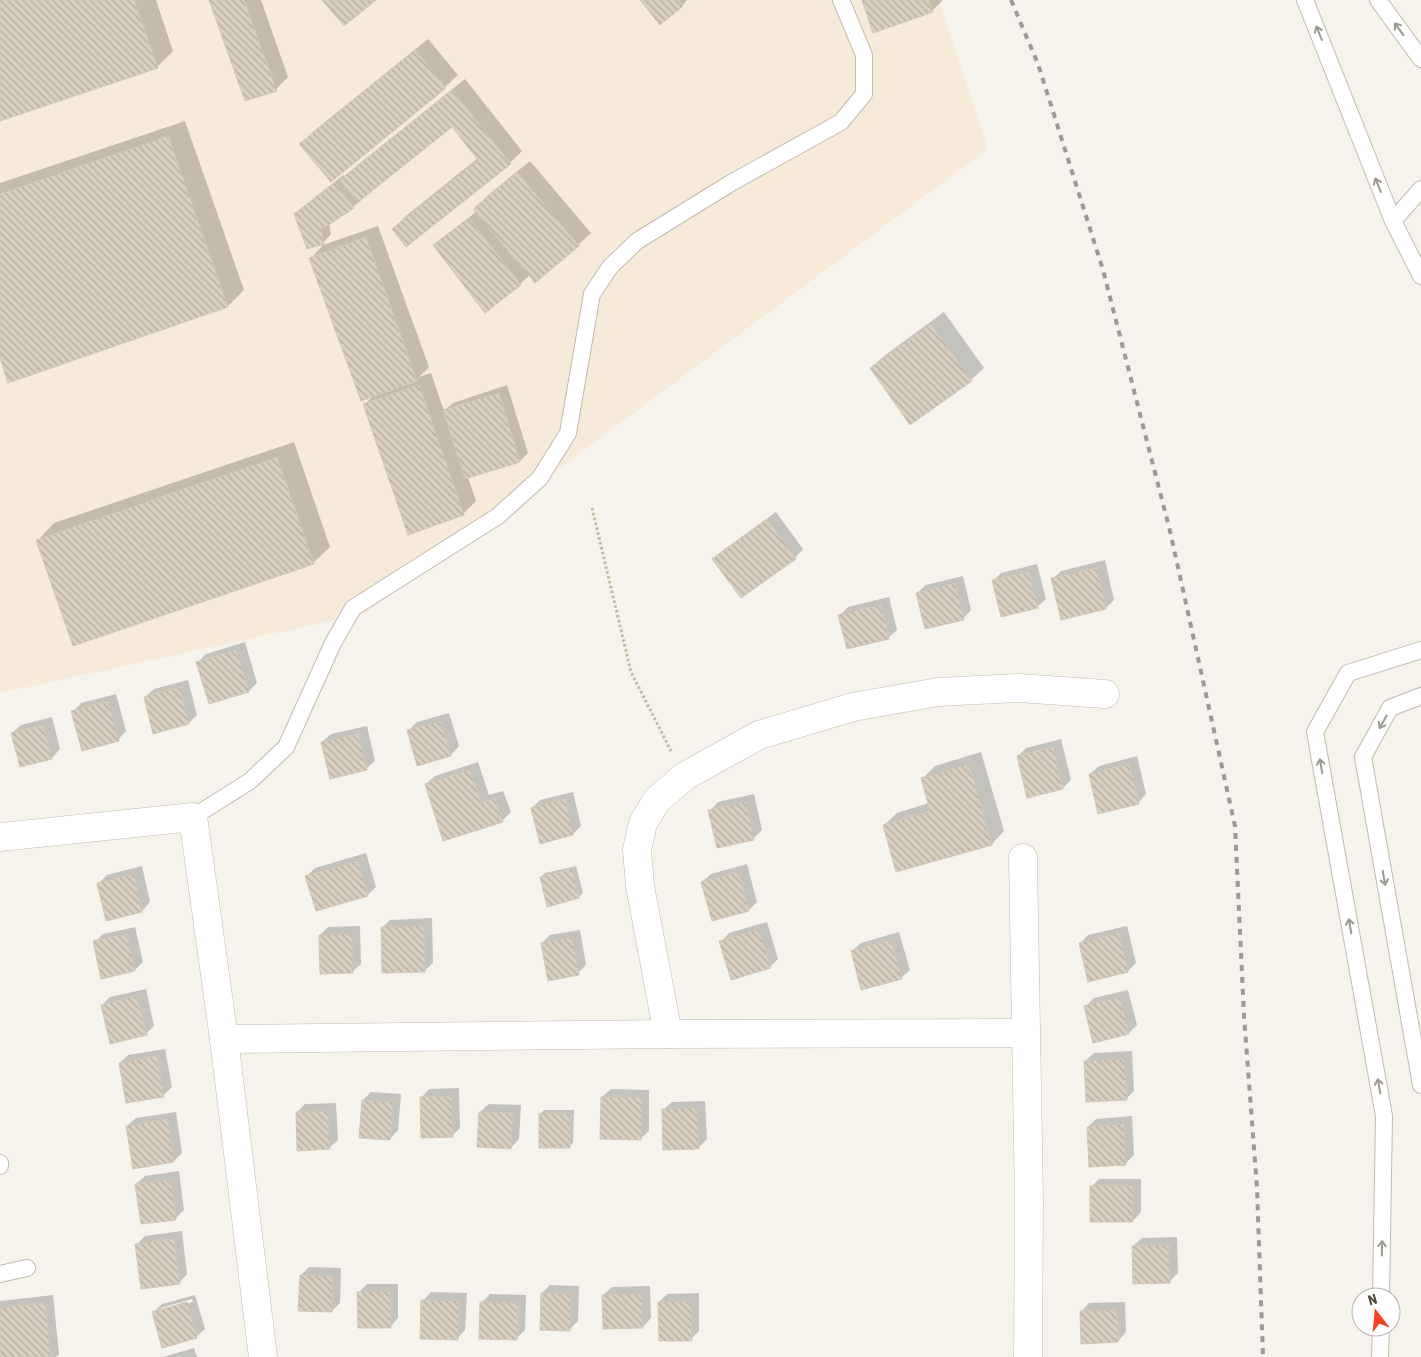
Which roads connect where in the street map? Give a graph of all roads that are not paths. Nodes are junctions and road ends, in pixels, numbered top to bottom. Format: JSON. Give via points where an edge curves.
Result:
{"nodes":[{"id":1,"x":841,"y":0,"type":"edge"},
{"id":2,"x":1306,"y":0,"type":"edge"},
{"id":3,"x":1378,"y":0,"type":"edge"},
{"id":4,"x":1421,"y":59,"type":"edge"},
{"id":5,"x":1421,"y":189,"type":"edge"},
{"id":6,"x":1393,"y":221,"type":"junction"},
{"id":7,"x":1421,"y":276,"type":"edge"},
{"id":8,"x":1421,"y":650,"type":"edge"},
{"id":9,"x":1105,"y":694,"type":"dead end"},
{"id":10,"x":1421,"y":696,"type":"edge"},
{"id":11,"x":193,"y":816,"type":"junction"},
{"id":12,"x":0,"y":837,"type":"edge"},
{"id":13,"x":1023,"y":858,"type":"dead end"},
{"id":14,"x":1025,"y":1033,"type":"junction"},
{"id":15,"x":668,"y":1034,"type":"junction"},
{"id":16,"x":224,"y":1039,"type":"junction"},
{"id":17,"x":1421,"y":1085,"type":"edge"},
{"id":18,"x":27,"y":1268,"type":"dead end"},
{"id":19,"x":0,"y":1274,"type":"edge"},
{"id":20,"x":1381,"y":1287,"type":"edge"},
{"id":21,"x":1381,"y":1337,"type":"edge"},
{"id":22,"x":263,"y":1357,"type":"edge"},
{"id":23,"x":1028,"y":1357,"type":"edge"},
{"id":24,"x":1380,"y":1357,"type":"edge"}],
"edges":[{"from":1,"to":11,"type":"lane","via":[[864,55],[864,94],[841,122],[731,182],[637,241],[610,267],[592,294],[568,433],[540,478],[498,516],[353,608],[286,747],[250,781]]},
{"from":6,"to":2,"type":"lane","one_way":true},
{"from":4,"to":3,"type":"lane","one_way":true},
{"from":5,"to":6,"type":"lane"},
{"from":6,"to":7,"type":"lane"},
{"from":20,"to":8,"type":"lane","one_way":true,"via":[[1384,1116],[1315,732],[1348,673]]},
{"from":9,"to":15,"type":"street","via":[[1019,688],[938,692],[853,707],[759,735],[685,776],[657,800],[643,823],[637,850],[640,886]]},
{"from":10,"to":17,"type":"lane","one_way":true,"via":[[1390,708],[1363,756]]},
{"from":11,"to":12,"type":"street"},
{"from":11,"to":16,"type":"street"},
{"from":13,"to":14,"type":"street"},
{"from":14,"to":15,"type":"street"},
{"from":14,"to":23,"type":"street"},
{"from":15,"to":16,"type":"street"},
{"from":16,"to":22,"type":"street"},
{"from":18,"to":19,"type":"lane"},
{"from":21,"to":24,"type":"lane"}]}
